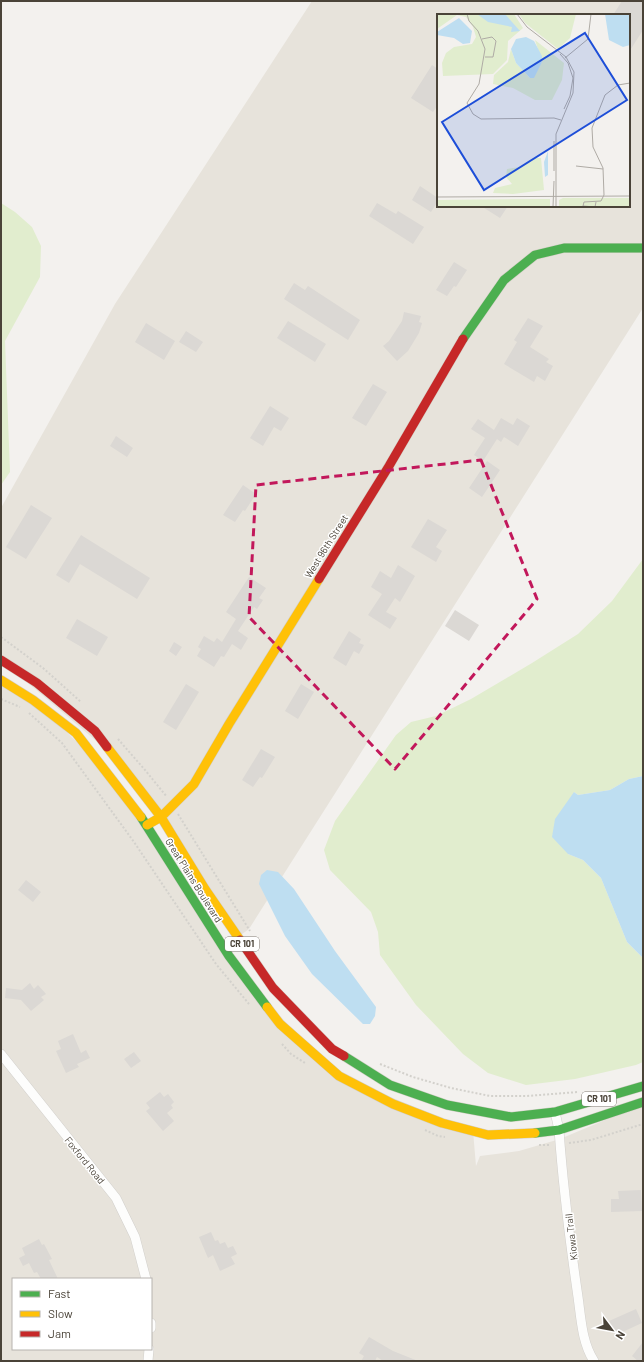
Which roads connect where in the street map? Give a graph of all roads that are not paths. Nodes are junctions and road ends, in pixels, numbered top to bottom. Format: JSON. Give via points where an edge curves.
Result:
{"nodes":[{"id":1,"x":643,"y":248,"type":"edge"},
{"id":2,"x":1,"y":660,"type":"edge"},
{"id":3,"x":1,"y":680,"type":"edge"},
{"id":4,"x":161,"y":817,"type":"junction"},
{"id":5,"x":147,"y":825,"type":"junction"},
{"id":6,"x":1,"y":1054,"type":"edge"},
{"id":7,"x":643,"y":1086,"type":"edge"},
{"id":8,"x":643,"y":1102,"type":"edge"},
{"id":9,"x":555,"y":1112,"type":"junction"},
{"id":10,"x":559,"y":1130,"type":"junction"},
{"id":11,"x":146,"y":1278,"type":"edge"},
{"id":12,"x":149,"y":1350,"type":"edge"},
{"id":13,"x":148,"y":1361,"type":"edge"},
{"id":14,"x":594,"y":1361,"type":"edge"}],
"edges":[{"from":1,"to":4,"type":"main road","name":"West 96th Street","via":[[564,248],[535,255],[504,280],[463,340],[194,784]]},
{"from":2,"to":4,"type":"main road","name":"Great Plains Boulevard","number":"CR 101","via":[[37,683],[96,731]]},
{"from":3,"to":5,"type":"main road","name":"Great Plains Boulevard","number":"CR 101","via":[[33,700],[76,733]]},
{"from":4,"to":5,"type":"main road","name":"West 96th Street"},
{"from":4,"to":9,"type":"main road","name":"Great Plains Boulevard","number":"CR 101","via":[[205,889],[273,988],[332,1048],[390,1085],[447,1105],[511,1117]]},
{"from":5,"to":10,"type":"main road","name":"Great Plains Boulevard","number":"CR 101","via":[[229,956],[280,1024],[339,1076],[393,1104],[442,1123],[488,1135]]},
{"from":6,"to":11,"type":"street","name":"Foxford Road","via":[[116,1198],[135,1237]]},
{"from":7,"to":9,"type":"main road","name":"Great Plains Boulevard","number":"CR 101"},
{"from":8,"to":10,"type":"main road","name":"Great Plains Boulevard","number":"CR 101"},
{"from":9,"to":10,"type":"street","name":"Kiowa Trail"},
{"from":10,"to":14,"type":"street","name":"Kiowa Trail","via":[[584,1336],[588,1352]]},
{"from":12,"to":13,"type":"street"}]}
